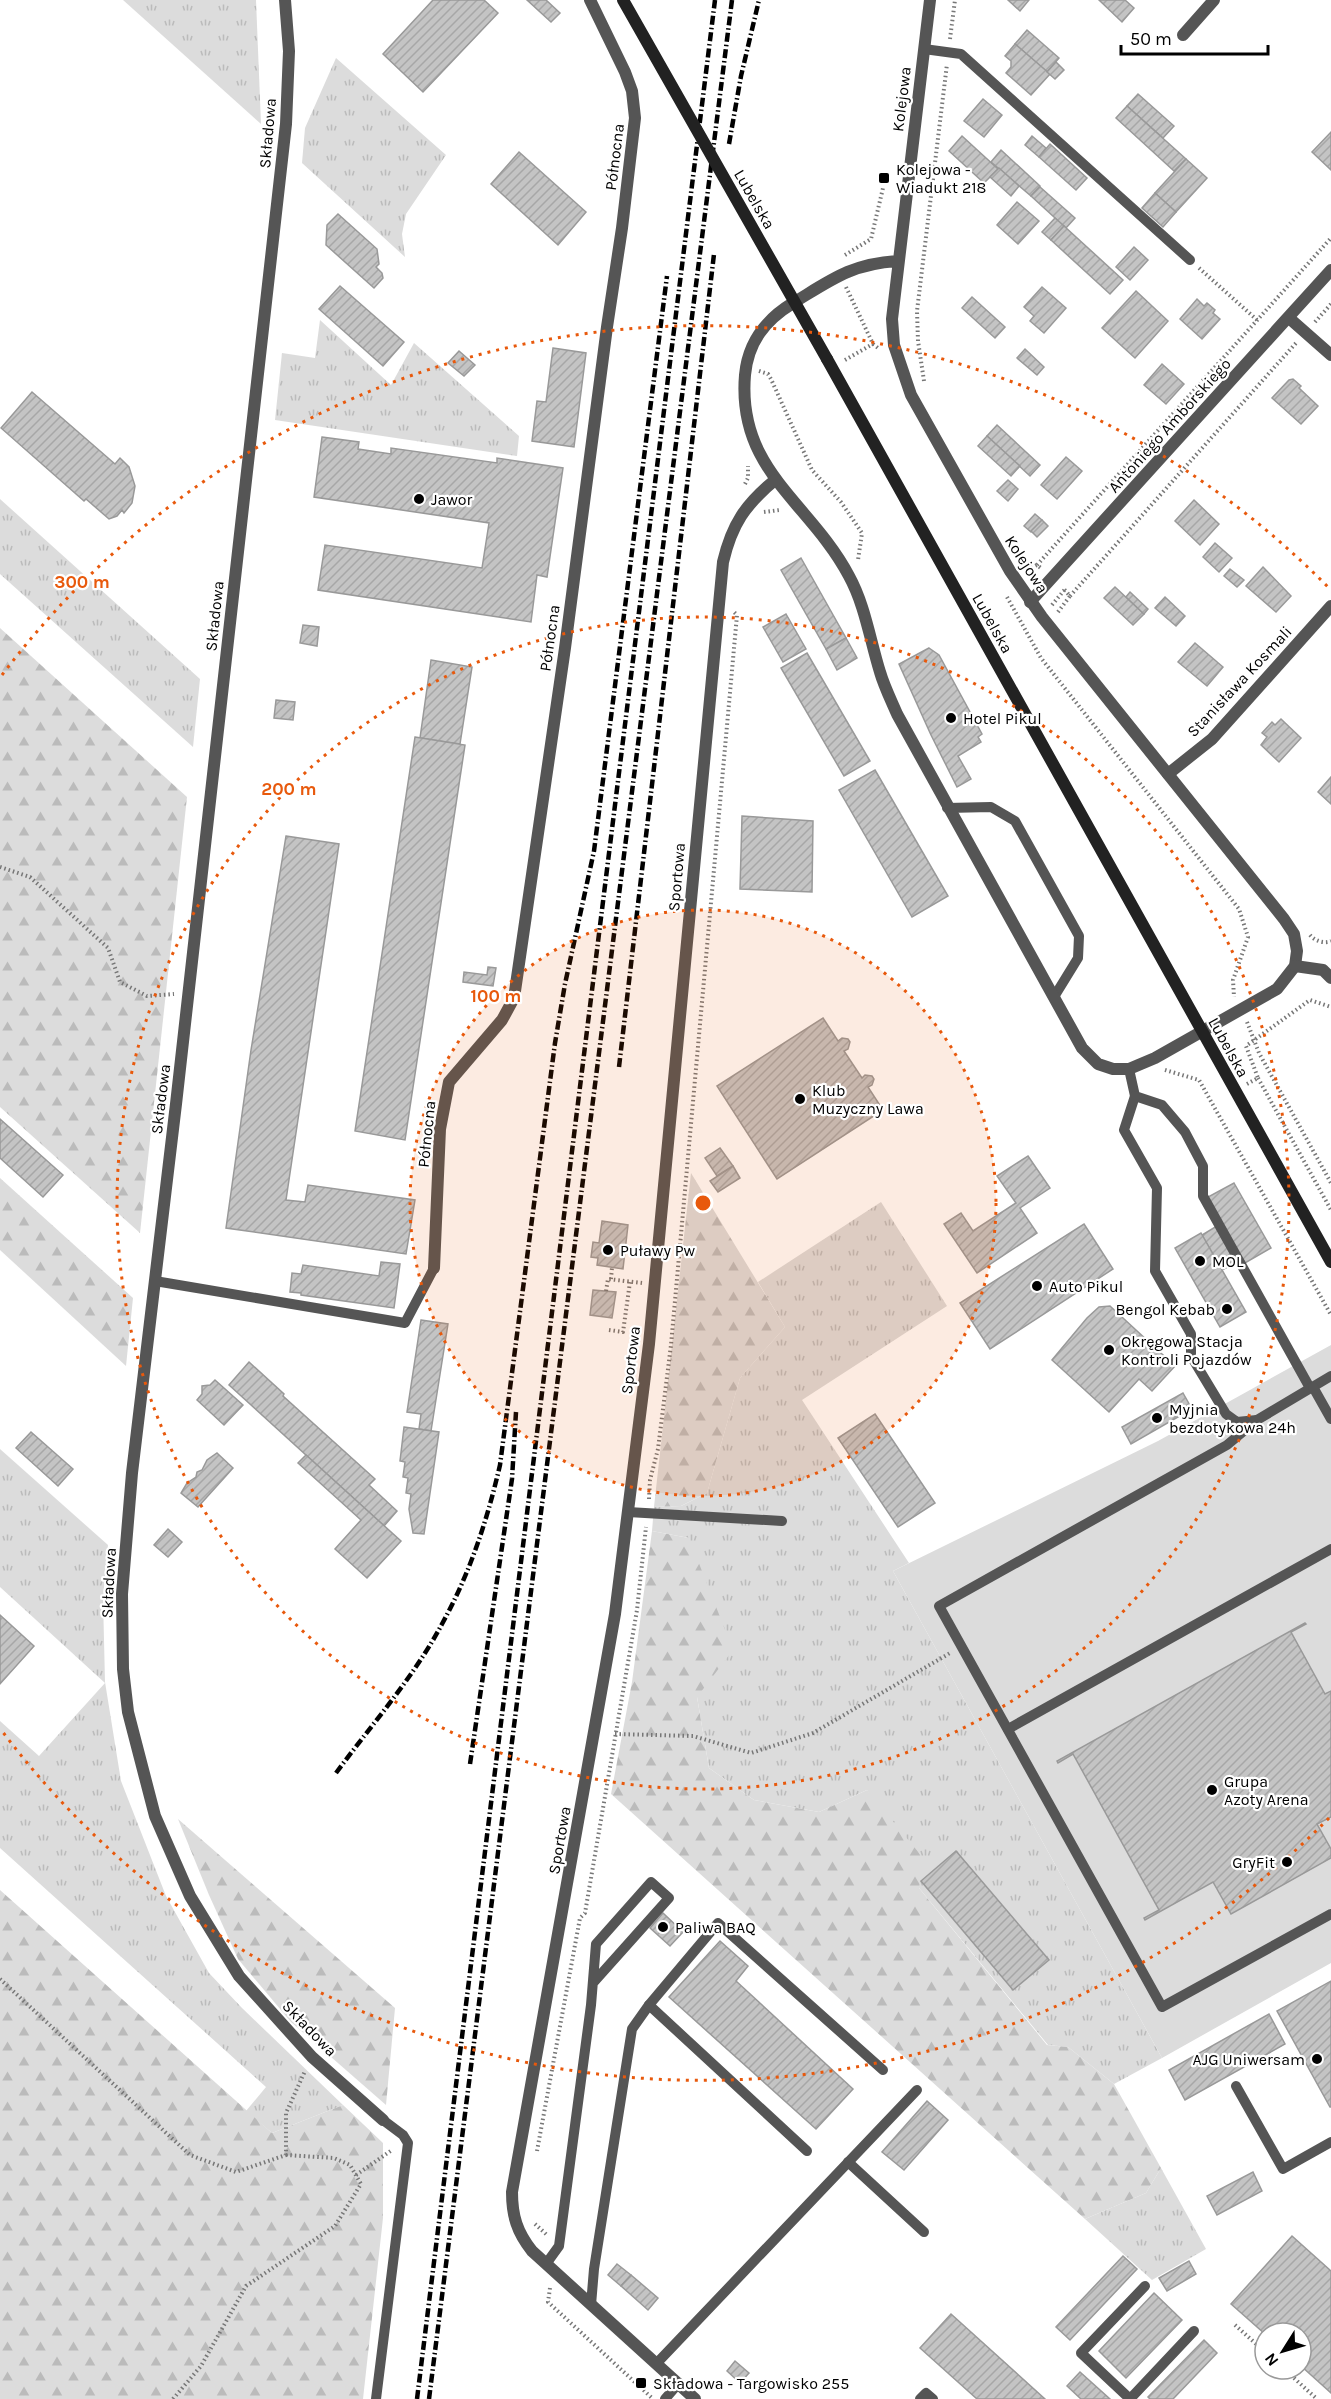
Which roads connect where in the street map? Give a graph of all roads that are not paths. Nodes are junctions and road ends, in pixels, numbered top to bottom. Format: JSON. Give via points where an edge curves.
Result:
{"nodes":[{"id":1,"x":285,"y":0,"type":"edge"},
{"id":2,"x":590,"y":0,"type":"edge"},
{"id":3,"x":623,"y":0,"type":"edge"},
{"id":4,"x":930,"y":0,"type":"edge"},
{"id":5,"x":1214,"y":0,"type":"edge"},
{"id":6,"x":1183,"y":35,"type":"dead end"},
{"id":7,"x":924,"y":50,"type":"junction"},
{"id":8,"x":1190,"y":260,"type":"road end"},
{"id":9,"x":897,"y":261,"type":"junction"},
{"id":10,"x":1331,"y":270,"type":"edge"},
{"id":11,"x":1289,"y":318,"type":"junction"},
{"id":12,"x":1331,"y":355,"type":"edge"},
{"id":13,"x":775,"y":480,"type":"junction"},
{"id":14,"x":1030,"y":602,"type":"junction"},
{"id":15,"x":1331,"y":606,"type":"edge"},
{"id":16,"x":1168,"y":774,"type":"junction"},
{"id":17,"x":947,"y":807,"type":"junction"},
{"id":18,"x":1295,"y":966,"type":"junction"},
{"id":19,"x":1328,"y":971,"type":"edge"},
{"id":20,"x":1054,"y":997,"type":"junction"},
{"id":21,"x":1202,"y":1032,"type":"junction"},
{"id":22,"x":1129,"y":1069,"type":"junction"},
{"id":23,"x":1135,"y":1096,"type":"junction"},
{"id":24,"x":1331,"y":1262,"type":"edge"},
{"id":25,"x":434,"y":1268,"type":"joint"},
{"id":26,"x":155,"y":1281,"type":"junction"},
{"id":27,"x":1331,"y":1376,"type":"edge"},
{"id":28,"x":1312,"y":1388,"type":"junction"},
{"id":29,"x":1331,"y":1419,"type":"edge"},
{"id":30,"x":1257,"y":1420,"type":"junction"},
{"id":31,"x":627,"y":1512,"type":"junction"},
{"id":32,"x":782,"y":1521,"type":"dead end"},
{"id":33,"x":1331,"y":1549,"type":"edge"},
{"id":34,"x":1008,"y":1729,"type":"junction"},
{"id":35,"x":1331,"y":1914,"type":"edge"},
{"id":36,"x":593,"y":1983,"type":"junction"},
{"id":37,"x":649,"y":2005,"type":"junction"},
{"id":38,"x":884,"y":2070,"type":"dead end"},
{"id":39,"x":1236,"y":2086,"type":"dead end"},
{"id":40,"x":917,"y":2090,"type":"dead end"},
{"id":41,"x":383,"y":2120,"type":"joint"},
{"id":42,"x":1331,"y":2142,"type":"edge"},
{"id":43,"x":807,"y":2151,"type":"dead end"},
{"id":44,"x":848,"y":2162,"type":"junction"},
{"id":45,"x":924,"y":2232,"type":"dead end"},
{"id":46,"x":546,"y":2264,"type":"junction"},
{"id":47,"x":1145,"y":2286,"type":"dead end"},
{"id":48,"x":591,"y":2305,"type":"junction"},
{"id":49,"x":1194,"y":2331,"type":"dead end"},
{"id":50,"x":656,"y":2364,"type":"junction"},
{"id":51,"x":678,"y":2384,"type":"junction"},
{"id":52,"x":376,"y":2399,"type":"edge"},
{"id":53,"x":665,"y":2399,"type":"edge"},
{"id":54,"x":694,"y":2399,"type":"edge"},
{"id":55,"x":920,"y":2399,"type":"edge"},
{"id":56,"x":933,"y":2399,"type":"edge"},
{"id":57,"x":1130,"y":2399,"type":"edge"}],
"edges":[{"from":1,"to":26,"type":"street","name":"Składowa","via":[[289,51],[286,124]]},
{"from":2,"to":25,"type":"street","name":"Północna","via":[[632,91],[635,118],[622,228],[514,998],[501,1020],[449,1082],[440,1129]]},
{"from":3,"to":21,"type":"main road","name":"Lubelska","bridge":true},
{"from":4,"to":7,"type":"street","name":"Kolejowa"},
{"from":5,"to":6,"type":"street"},
{"from":7,"to":8,"type":"lane","via":[[961,54]]},
{"from":7,"to":9,"type":"street","name":"Kolejowa"},
{"from":9,"to":13,"type":"street","via":[[856,267],[839,275],[782,309],[762,327],[750,348],[744,391],[750,432],[759,456]]},
{"from":9,"to":14,"type":"street","name":"Kolejowa","via":[[894,345],[912,394],[992,542]]},
{"from":10,"to":11,"type":"street","name":"Antoniego Amborskiego"},
{"from":11,"to":12,"type":"street"},
{"from":11,"to":14,"type":"street","name":"Antoniego Amborskiego"},
{"from":13,"to":17,"type":"street","via":[[830,546],[849,576],[897,714]]},
{"from":13,"to":31,"type":"street","name":"Sportowa","via":[[738,519],[723,562],[654,1285]]},
{"from":14,"to":16,"type":"street","name":"Kolejowa"},
{"from":15,"to":16,"type":"street","name":"Stanisława Kosmali","via":[[1212,739]]},
{"from":16,"to":18,"type":"street","name":"Kolejowa","via":[[1294,934]]},
{"from":17,"to":20,"type":"street"},
{"from":17,"to":20,"type":"lane","via":[[991,807],[1015,821],[1079,936],[1078,958]]},
{"from":18,"to":19,"type":"street"},
{"from":18,"to":21,"type":"street","via":[[1277,989]]},
{"from":20,"to":22,"type":"street","via":[[1087,1055],[1098,1064]]},
{"from":21,"to":22,"type":"street"},
{"from":21,"to":24,"type":"main road","name":"Lubelska"},
{"from":22,"to":23,"type":"lane"},
{"from":23,"to":28,"type":"lane","via":[[1162,1105],[1185,1132],[1203,1166],[1203,1196]]},
{"from":23,"to":30,"type":"lane","via":[[1124,1130],[1157,1188],[1155,1271],[1191,1335],[1191,1356],[1226,1414],[1237,1422]]},
{"from":25,"to":26,"type":"lane","via":[[405,1323]]},
{"from":26,"to":41,"type":"street","name":"Składowa","via":[[122,1594],[128,1712],[155,1816],[190,1896],[239,1976],[312,2057]]},
{"from":27,"to":28,"type":"lane"},
{"from":28,"to":29,"type":"lane"},
{"from":28,"to":30,"type":"lane"},
{"from":30,"to":34,"type":"lane","via":[[1227,1445],[939,1606]]},
{"from":31,"to":32,"type":"lane"},
{"from":31,"to":46,"type":"street","name":"Sportowa","via":[[615,1614],[512,2192],[516,2225],[532,2251]]},
{"from":33,"to":34,"type":"lane"},
{"from":34,"to":35,"type":"lane","via":[[1162,2007]]},
{"from":36,"to":36,"type":"lane","via":[[596,1944],[651,1882],[669,1898]]},
{"from":36,"to":46,"type":"lane","via":[[559,2246]]},
{"from":37,"to":38,"type":"lane","via":[[718,1923]]},
{"from":37,"to":43,"type":"lane"},
{"from":37,"to":48,"type":"lane","via":[[632,2029]]},
{"from":39,"to":42,"type":"lane","via":[[1283,2169]]},
{"from":40,"to":44,"type":"lane"},
{"from":41,"to":52,"type":"lane","via":[[408,2143]]},
{"from":44,"to":45,"type":"lane"},
{"from":44,"to":50,"type":"lane"},
{"from":46,"to":48,"type":"street"},
{"from":47,"to":57,"type":"lane","via":[[1081,2353]]},
{"from":48,"to":50,"type":"street"},
{"from":49,"to":57,"type":"lane"},
{"from":50,"to":51,"type":"street"},
{"from":51,"to":53,"type":"lane"},
{"from":51,"to":54,"type":"street"},
{"from":55,"to":56,"type":"lane","via":[[926,2393]]}]}
